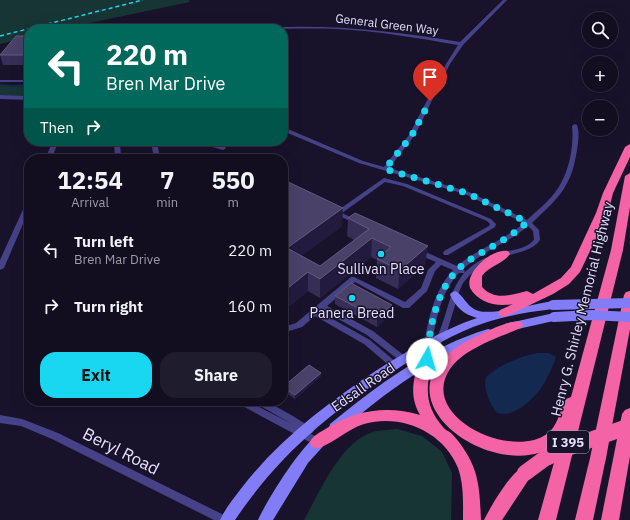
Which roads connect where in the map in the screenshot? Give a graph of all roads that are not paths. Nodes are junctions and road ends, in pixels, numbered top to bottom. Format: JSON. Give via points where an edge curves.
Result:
{"nodes":[{"id":1,"x":505,"y":0,"type":"edge"},
{"id":2,"x":288,"y":28,"type":"edge"},
{"id":3,"x":461,"y":44,"type":"junction"},
{"id":4,"x":0,"y":81,"type":"edge"},
{"id":5,"x":24,"y":81,"type":"edge"},
{"id":6,"x":0,"y":97,"type":"edge"},
{"id":7,"x":24,"y":98,"type":"edge"},
{"id":8,"x":576,"y":126,"type":"dead end"},
{"id":9,"x":288,"y":131,"type":"edge"},
{"id":10,"x":215,"y":146,"type":"edge"},
{"id":11,"x":630,"y":147,"type":"edge"},
{"id":12,"x":223,"y":148,"type":"dead end"},
{"id":13,"x":385,"y":169,"type":"junction"},
{"id":14,"x":630,"y":176,"type":"edge"},
{"id":15,"x":325,"y":207,"type":"edge"},
{"id":16,"x":338,"y":213,"type":"junction"},
{"id":17,"x":24,"y":214,"type":"edge"},
{"id":18,"x":527,"y":222,"type":"junction"},
{"id":19,"x":365,"y":226,"type":"edge"},
{"id":20,"x":413,"y":249,"type":"edge"},
{"id":21,"x":585,"y":252,"type":"junction"},
{"id":22,"x":446,"y":253,"type":"dead end"},
{"id":23,"x":504,"y":254,"type":"junction"},
{"id":24,"x":440,"y":262,"type":"junction"},
{"id":25,"x":0,"y":268,"type":"edge"},
{"id":26,"x":457,"y":270,"type":"junction"},
{"id":27,"x":466,"y":273,"type":"junction"},
{"id":28,"x":630,"y":295,"type":"edge"},
{"id":29,"x":455,"y":296,"type":"junction"},
{"id":30,"x":630,"y":303,"type":"edge"},
{"id":31,"x":322,"y":306,"type":"junction"},
{"id":32,"x":314,"y":312,"type":"junction"},
{"id":33,"x":502,"y":314,"type":"junction"},
{"id":34,"x":630,"y":317,"type":"edge"},
{"id":35,"x":516,"y":325,"type":"junction"},
{"id":36,"x":288,"y":329,"type":"edge"},
{"id":37,"x":442,"y":336,"type":"junction"},
{"id":38,"x":428,"y":344,"type":"junction"},
{"id":39,"x":427,"y":359,"type":"junction"},
{"id":40,"x":399,"y":362,"type":"junction"},
{"id":41,"x":587,"y":363,"type":"junction"},
{"id":42,"x":251,"y":406,"type":"edge"},
{"id":43,"x":266,"y":406,"type":"edge"},
{"id":44,"x":630,"y":414,"type":"edge"},
{"id":45,"x":0,"y":419,"type":"edge"},
{"id":46,"x":630,"y":426,"type":"edge"},
{"id":47,"x":304,"y":431,"type":"junction"},
{"id":48,"x":439,"y":432,"type":"junction"},
{"id":49,"x":318,"y":442,"type":"junction"},
{"id":50,"x":224,"y":520,"type":"edge"},
{"id":51,"x":227,"y":520,"type":"edge"},
{"id":52,"x":265,"y":520,"type":"edge"},
{"id":53,"x":472,"y":520,"type":"edge"},
{"id":54,"x":493,"y":520,"type":"edge"},
{"id":55,"x":547,"y":520,"type":"edge"},
{"id":56,"x":584,"y":520,"type":"edge"},
{"id":57,"x":610,"y":520,"type":"edge"}],
"edges":[{"from":1,"to":3,"type":"street"},
{"from":2,"to":3,"type":"street","name":"General Green Way","via":[[357,28]]},
{"from":3,"to":13,"type":"street","via":[[412,135]]},
{"from":4,"to":5,"type":"street"},
{"from":6,"to":7,"type":"street"},
{"from":8,"to":18,"type":"street","via":[[576,141],[565,182]]},
{"from":9,"to":13,"type":"street","via":[[361,162]]},
{"from":10,"to":12,"type":"street"},
{"from":11,"to":21,"type":"highway","via":[[608,193]]},
{"from":13,"to":18,"type":"street","via":[[467,193]]},
{"from":14,"to":41,"type":"highway","name":"Henry G. Shirley Memorial Highway","number":"I 395","via":[[617,250]]},
{"from":15,"to":16,"type":"street"},
{"from":16,"to":19,"type":"street"},
{"from":16,"to":22,"type":"street","via":[[384,180],[405,185],[489,220],[493,224],[492,227]]},
{"from":17,"to":25,"type":"street"},
{"from":18,"to":23,"type":"street","via":[[537,233],[535,243]]},
{"from":18,"to":26,"type":"street","via":[[508,238],[469,260]]},
{"from":20,"to":24,"type":"street"},
{"from":21,"to":23,"type":"highway","via":[[558,280],[513,300],[500,301],[483,295],[476,288],[475,281],[486,264]]},
{"from":21,"to":33,"type":"highway","via":[[565,282]]},
{"from":23,"to":27,"type":"street","via":[[485,260]]},
{"from":24,"to":26,"type":"street"},
{"from":24,"to":31,"type":"street","via":[[432,270],[424,289],[406,306],[354,279]]},
{"from":26,"to":27,"type":"street"},
{"from":26,"to":38,"type":"street","via":[[448,279],[437,304]]},
{"from":27,"to":29,"type":"street","via":[[459,283]]},
{"from":28,"to":56,"type":"highway"},
{"from":29,"to":33,"type":"main road","via":[[467,310],[486,316]]},
{"from":29,"to":37,"type":"street"},
{"from":30,"to":33,"type":"main road","name":"Edsall Road","bridge":true,"via":[[553,305]]},
{"from":31,"to":32,"type":"street"},
{"from":31,"to":40,"type":"street","via":[[370,333]]},
{"from":32,"to":36,"type":"street"},
{"from":32,"to":40,"type":"street"},
{"from":33,"to":37,"type":"main road","name":"Edsall Road"},
{"from":34,"to":35,"type":"main road","name":"Edsall Road","bridge":true,"via":[[554,317]]},
{"from":35,"to":39,"type":"main road","name":"Edsall Road","via":[[458,343]]},
{"from":35,"to":41,"type":"highway","via":[[456,354],[440,371],[436,390],[441,409],[468,435],[493,445],[510,448],[541,445],[553,438],[561,428]]},
{"from":37,"to":38,"type":"main road","name":"Edsall Road"},
{"from":37,"to":39,"type":"street"},
{"from":38,"to":39,"type":"main road"},
{"from":38,"to":40,"type":"main road","name":"Edsall Road"},
{"from":39,"to":48,"type":"highway","via":[[419,387],[420,400]]},
{"from":39,"to":49,"type":"main road","name":"Edsall Road","via":[[360,406]]},
{"from":40,"to":47,"type":"main road","name":"Edsall Road","via":[[334,406]]},
{"from":41,"to":55,"type":"highway","name":"Henry G. Shirley Memorial Highway","number":"I 395"},
{"from":42,"to":47,"type":"street"},
{"from":43,"to":47,"type":"street"},
{"from":44,"to":57,"type":"highway"},
{"from":45,"to":50,"type":"street","name":"Beryl Road","via":[[22,423],[55,436]]},
{"from":46,"to":54,"type":"highway","bridge":true,"via":[[544,459],[525,473]]},
{"from":47,"to":49,"type":"street"},
{"from":47,"to":51,"type":"main road","name":"Edsall Road","via":[[260,475]]},
{"from":48,"to":49,"type":"highway","via":[[424,422],[384,415],[348,424]]},
{"from":48,"to":53,"type":"highway","via":[[454,446],[466,467]]},
{"from":49,"to":52,"type":"main road","name":"Edsall Road","via":[[303,459]]}]}
